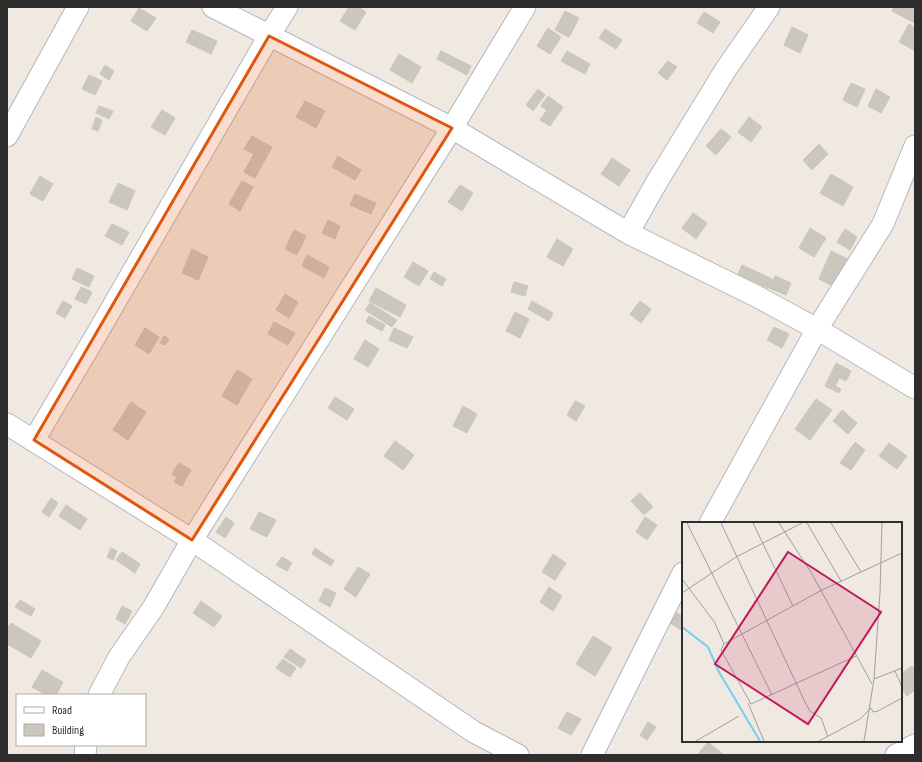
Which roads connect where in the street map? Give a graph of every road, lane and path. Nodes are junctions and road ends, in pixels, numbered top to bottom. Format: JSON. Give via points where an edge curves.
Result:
{"nodes":[{"id":1,"x":78,"y":7,"type":"edge"},
{"id":2,"x":213,"y":7,"type":"edge"},
{"id":3,"x":287,"y":7,"type":"edge"},
{"id":4,"x":525,"y":7,"type":"edge"},
{"id":5,"x":769,"y":7,"type":"edge"},
{"id":6,"x":269,"y":36,"type":"junction"},
{"id":7,"x":452,"y":128,"type":"junction"},
{"id":8,"x":7,"y":136,"type":"edge"},
{"id":9,"x":915,"y":146,"type":"edge"},
{"id":10,"x":628,"y":233,"type":"junction"},
{"id":11,"x":817,"y":329,"type":"junction"},
{"id":12,"x":915,"y":388,"type":"edge"},
{"id":13,"x":7,"y":424,"type":"edge"},
{"id":14,"x":34,"y":440,"type":"junction"},
{"id":15,"x":711,"y":522,"type":"edge"},
{"id":16,"x":192,"y":540,"type":"junction"},
{"id":17,"x":682,"y":575,"type":"edge"},
{"id":18,"x":100,"y":694,"type":"edge"},
{"id":19,"x":915,"y":745,"type":"edge"},
{"id":20,"x":518,"y":755,"type":"edge"},
{"id":21,"x":592,"y":755,"type":"edge"},
{"id":22,"x":896,"y":755,"type":"edge"}],
"edges":[{"from":1,"to":8,"type":"street"},
{"from":2,"to":6,"type":"street"},
{"from":3,"to":6,"type":"street"},
{"from":4,"to":7,"type":"street"},
{"from":5,"to":10,"type":"street","via":[[726,69]]},
{"from":6,"to":7,"type":"street"},
{"from":6,"to":14,"type":"street"},
{"from":7,"to":10,"type":"street"},
{"from":7,"to":16,"type":"street"},
{"from":9,"to":11,"type":"street","via":[[883,224]]},
{"from":10,"to":11,"type":"street"},
{"from":11,"to":12,"type":"street"},
{"from":11,"to":15,"type":"street"},
{"from":13,"to":14,"type":"street"},
{"from":14,"to":16,"type":"street"},
{"from":16,"to":18,"type":"street"},
{"from":16,"to":20,"type":"street","via":[[474,732]]},
{"from":17,"to":21,"type":"street"},
{"from":19,"to":22,"type":"street"}]}
